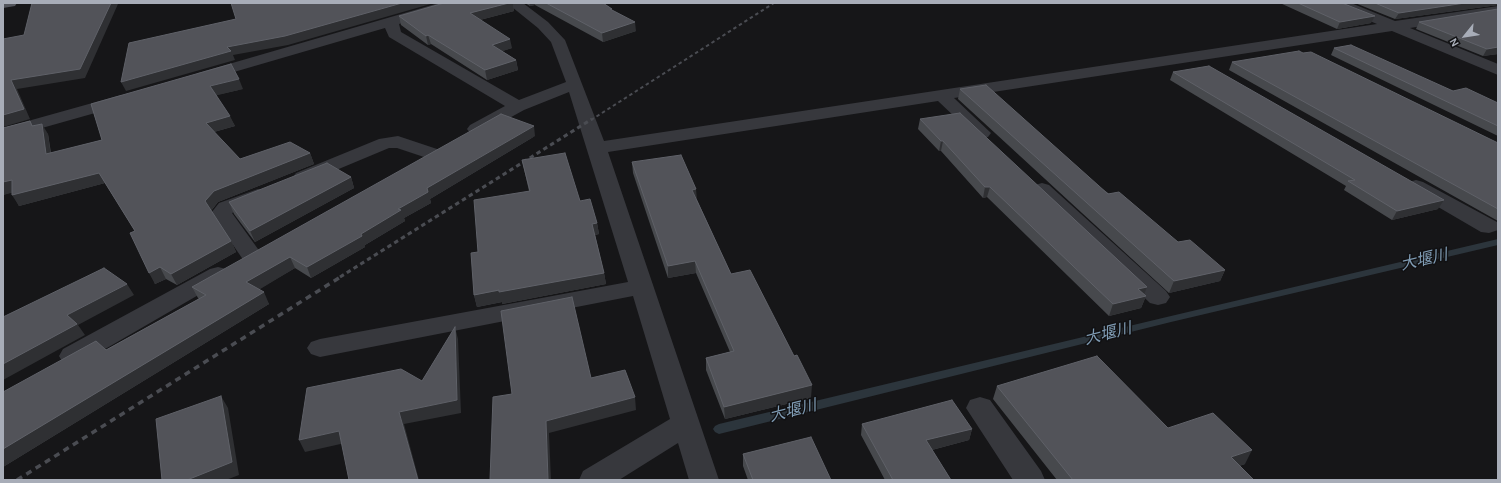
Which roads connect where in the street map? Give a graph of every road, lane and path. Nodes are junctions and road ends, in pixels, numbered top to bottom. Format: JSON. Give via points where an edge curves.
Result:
{"nodes":[{"id":1,"x":10,"y":3,"type":"edge"},
{"id":2,"x":454,"y":3,"type":"edge"},
{"id":3,"x":514,"y":3,"type":"edge"},
{"id":4,"x":1339,"y":3,"type":"edge"},
{"id":5,"x":1450,"y":3,"type":"edge"},
{"id":6,"x":3,"y":4,"type":"edge"},
{"id":7,"x":1498,"y":10,"type":"edge"},
{"id":8,"x":1477,"y":13,"type":"junction"},
{"id":9,"x":391,"y":21,"type":"junction"},
{"id":10,"x":1394,"y":26,"type":"junction"},
{"id":11,"x":1288,"y":42,"type":"junction"},
{"id":12,"x":1316,"y":56,"type":"edge"},
{"id":13,"x":1192,"y":57,"type":"junction"},
{"id":14,"x":1498,"y":70,"type":"edge"},
{"id":15,"x":1219,"y":73,"type":"edge"},
{"id":16,"x":186,"y":81,"type":"edge"},
{"id":17,"x":575,"y":84,"type":"junction"},
{"id":18,"x":132,"y":96,"type":"edge"},
{"id":19,"x":941,"y":96,"type":"junction"},
{"id":20,"x":518,"y":106,"type":"junction"},
{"id":21,"x":3,"y":134,"type":"edge"},
{"id":22,"x":993,"y":143,"type":"edge"},
{"id":23,"x":597,"y":148,"type":"junction"},
{"id":24,"x":433,"y":154,"type":"junction"},
{"id":25,"x":412,"y":165,"type":"edge"},
{"id":26,"x":1027,"y":175,"type":"edge"},
{"id":27,"x":1399,"y":176,"type":"edge"},
{"id":28,"x":1490,"y":227,"type":"dead end"},
{"id":29,"x":642,"y":287,"type":"junction"},
{"id":30,"x":1158,"y":297,"type":"dead end"},
{"id":31,"x":320,"y":348,"type":"dead end"},
{"id":32,"x":58,"y":364,"type":"edge"},
{"id":33,"x":980,"y":408,"type":"dead end"},
{"id":34,"x":686,"y":424,"type":"junction"},
{"id":35,"x":594,"y":480,"type":"edge"},
{"id":36,"x":704,"y":480,"type":"edge"},
{"id":37,"x":1030,"y":480,"type":"edge"}],
"edges":[{"from":1,"to":6,"type":"main road"},
{"from":2,"to":9,"type":"street"},
{"from":3,"to":17,"type":"street","via":[[558,40]]},
{"from":4,"to":10,"type":"street"},
{"from":5,"to":8,"type":"street"},
{"from":7,"to":8,"type":"street"},
{"from":8,"to":10,"type":"street"},
{"from":9,"to":16,"type":"street"},
{"from":9,"to":20,"type":"street","via":[[394,34]]},
{"from":10,"to":11,"type":"street"},
{"from":10,"to":14,"type":"street"},
{"from":11,"to":12,"type":"street"},
{"from":11,"to":13,"type":"street"},
{"from":13,"to":15,"type":"street"},
{"from":13,"to":19,"type":"street"},
{"from":17,"to":20,"type":"street"},
{"from":17,"to":23,"type":"street"},
{"from":18,"to":21,"type":"street"},
{"from":19,"to":22,"type":"street"},
{"from":19,"to":23,"type":"street"},
{"from":20,"to":24,"type":"street"},
{"from":23,"to":29,"type":"street"},
{"from":24,"to":25,"type":"street"},
{"from":24,"to":32,"type":"street","via":[[398,142],[386,143],[226,207],[221,213],[259,252]]},
{"from":26,"to":30,"type":"street"},
{"from":27,"to":28,"type":"street"},
{"from":29,"to":31,"type":"street"},
{"from":29,"to":34,"type":"street"},
{"from":33,"to":37,"type":"street"},
{"from":34,"to":35,"type":"street"},
{"from":34,"to":36,"type":"street"}]}
